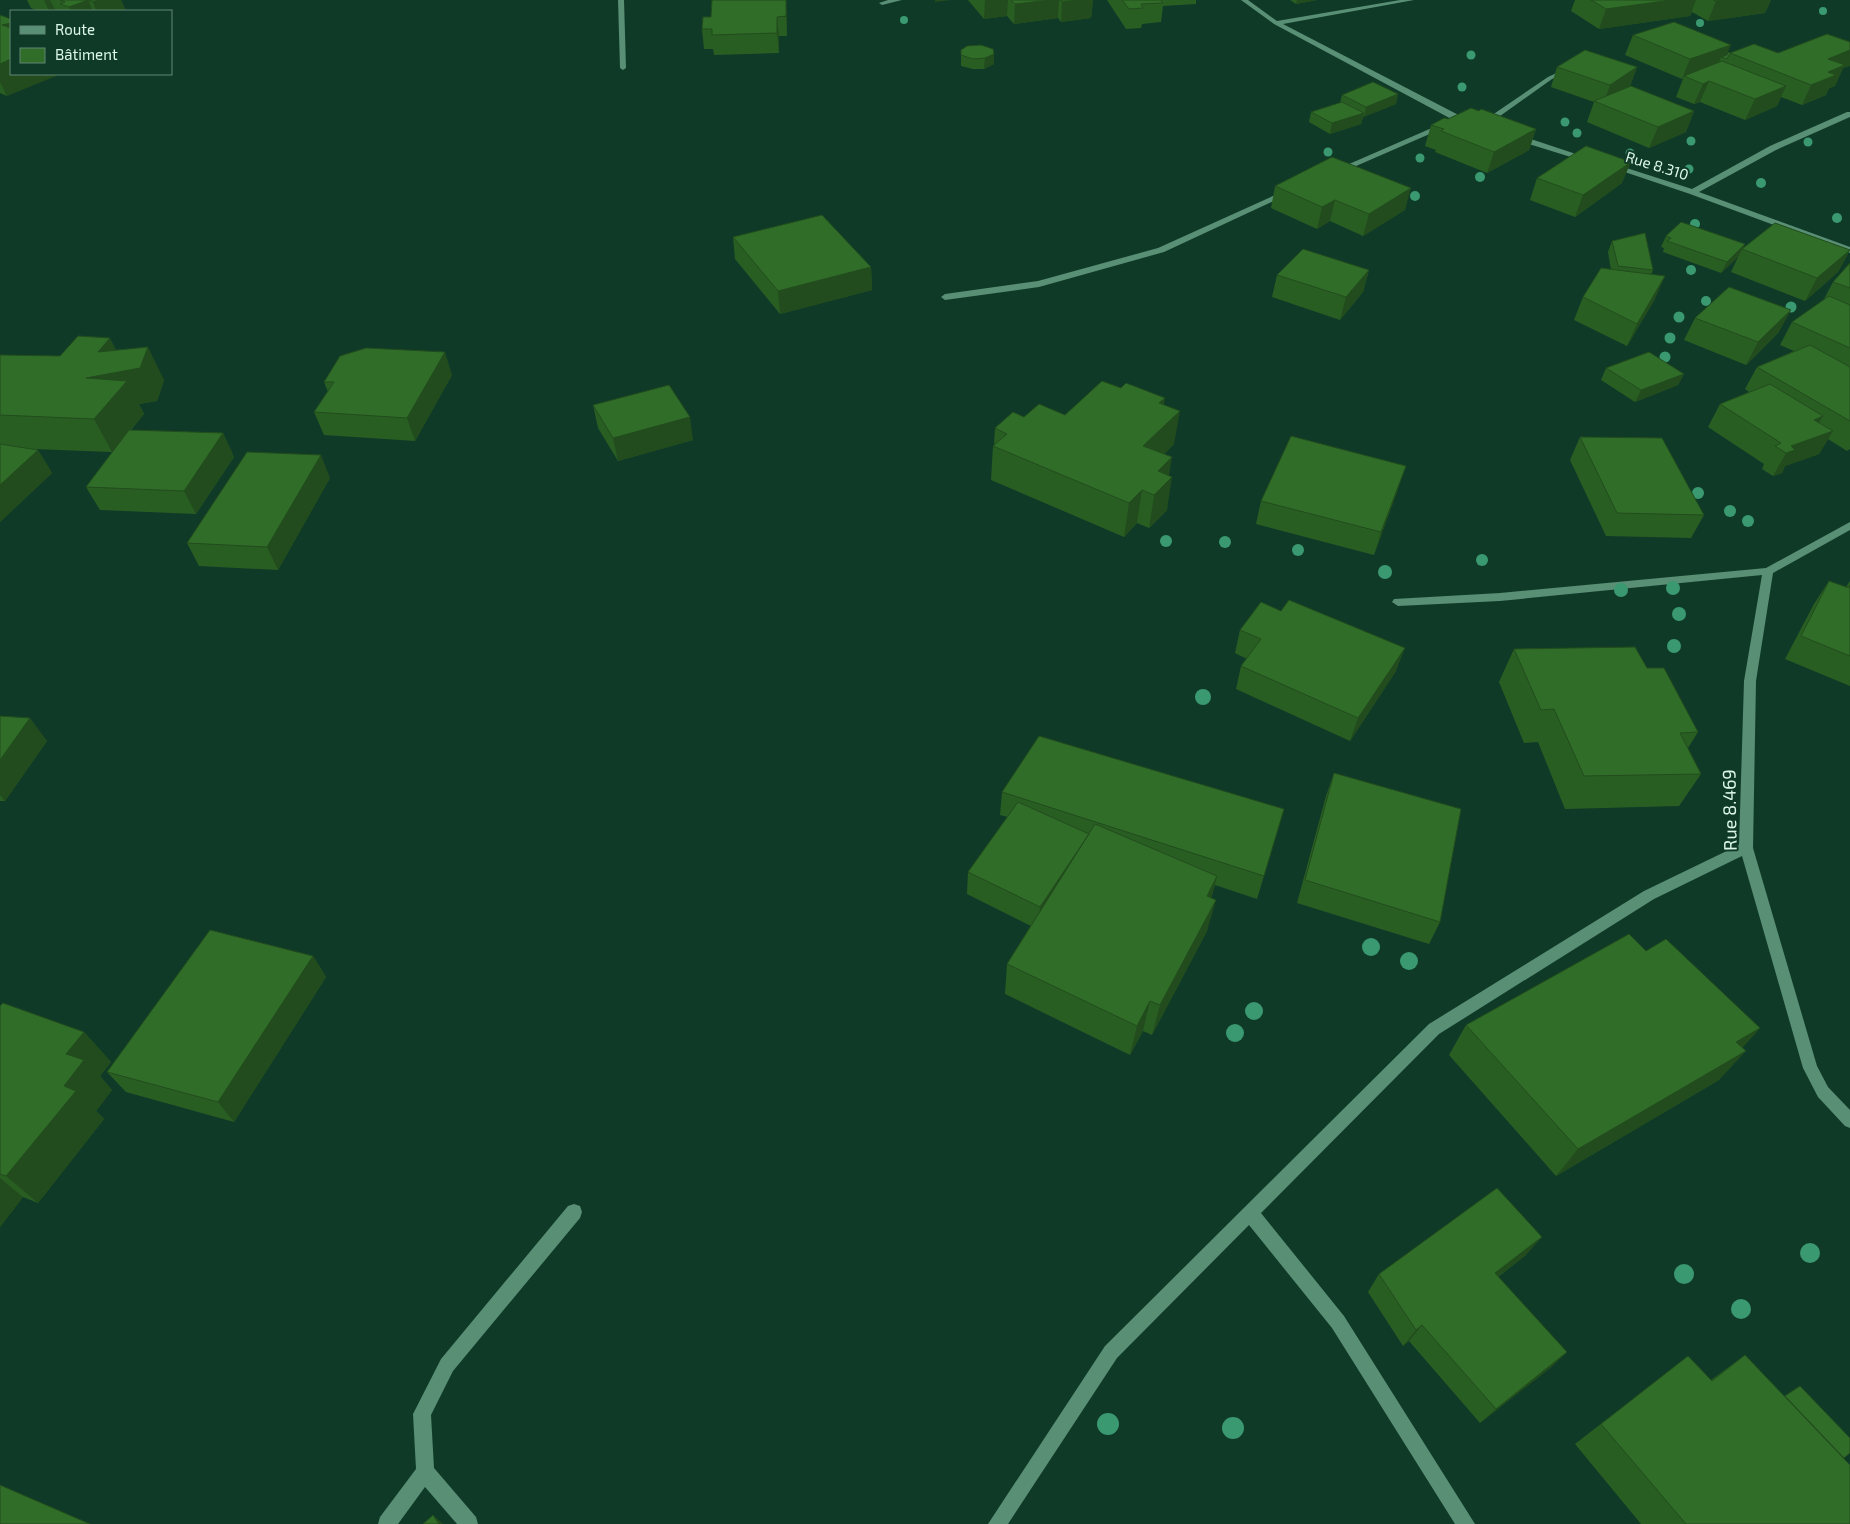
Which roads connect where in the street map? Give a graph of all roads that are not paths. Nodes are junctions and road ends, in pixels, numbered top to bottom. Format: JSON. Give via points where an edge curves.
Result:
{"nodes":[{"id":1,"x":621,"y":0,"type":"edge"},
{"id":2,"x":899,"y":0,"type":"edge"},
{"id":3,"x":1244,"y":0,"type":"edge"},
{"id":4,"x":1411,"y":0,"type":"edge"},
{"id":5,"x":882,"y":3,"type":"dead end"},
{"id":6,"x":1276,"y":23,"type":"junction"},
{"id":7,"x":1580,"y":64,"type":"edge"},
{"id":8,"x":623,"y":68,"type":"dead end"},
{"id":9,"x":1850,"y":114,"type":"edge"},
{"id":10,"x":1460,"y":120,"type":"junction"},
{"id":11,"x":1481,"y":126,"type":"junction"},
{"id":12,"x":1490,"y":128,"type":"edge"},
{"id":13,"x":1508,"y":134,"type":"edge"},
{"id":14,"x":1327,"y":175,"type":"edge"},
{"id":15,"x":1293,"y":190,"type":"edge"},
{"id":16,"x":1693,"y":192,"type":"junction"},
{"id":17,"x":1850,"y":250,"type":"edge"},
{"id":18,"x":944,"y":297,"type":"dead end"},
{"id":19,"x":1850,"y":525,"type":"edge"},
{"id":20,"x":1768,"y":571,"type":"junction"},
{"id":21,"x":1398,"y":602,"type":"dead end"},
{"id":22,"x":1746,"y":848,"type":"junction"},
{"id":23,"x":1850,"y":1122,"type":"edge"},
{"id":24,"x":574,"y":1212,"type":"dead end"},
{"id":25,"x":1251,"y":1214,"type":"junction"},
{"id":26,"x":425,"y":1472,"type":"junction"},
{"id":27,"x":387,"y":1524,"type":"edge"},
{"id":28,"x":468,"y":1524,"type":"edge"},
{"id":29,"x":997,"y":1524,"type":"edge"},
{"id":30,"x":1466,"y":1524,"type":"edge"}],
"edges":[{"from":1,"to":8,"type":"street"},
{"from":2,"to":5,"type":"street"},
{"from":3,"to":6,"type":"street"},
{"from":4,"to":6,"type":"street"},
{"from":6,"to":10,"type":"street"},
{"from":7,"to":11,"type":"street","via":[[1550,78]]},
{"from":9,"to":16,"type":"street","via":[[1773,148]]},
{"from":10,"to":11,"type":"street"},
{"from":10,"to":14,"type":"street"},
{"from":11,"to":12,"type":"street"},
{"from":13,"to":16,"type":"street","name":"Rue 8.310"},
{"from":15,"to":18,"type":"street","via":[[1161,250],[1039,284]]},
{"from":16,"to":17,"type":"street","name":"Rue 8.310"},
{"from":19,"to":20,"type":"street"},
{"from":20,"to":21,"type":"street","via":[[1500,597]]},
{"from":20,"to":22,"type":"street","name":"Rue 8.469","via":[[1750,681]]},
{"from":22,"to":23,"type":"street","name":"Rue 8.469","via":[[1810,1068],[1823,1092]]},
{"from":22,"to":25,"type":"street","via":[[1649,895],[1434,1029]]},
{"from":24,"to":26,"type":"street","via":[[447,1364],[422,1414]]},
{"from":25,"to":29,"type":"street","via":[[1111,1352]]},
{"from":25,"to":30,"type":"street","via":[[1338,1322]]},
{"from":26,"to":27,"type":"street"},
{"from":26,"to":28,"type":"street"}]}
